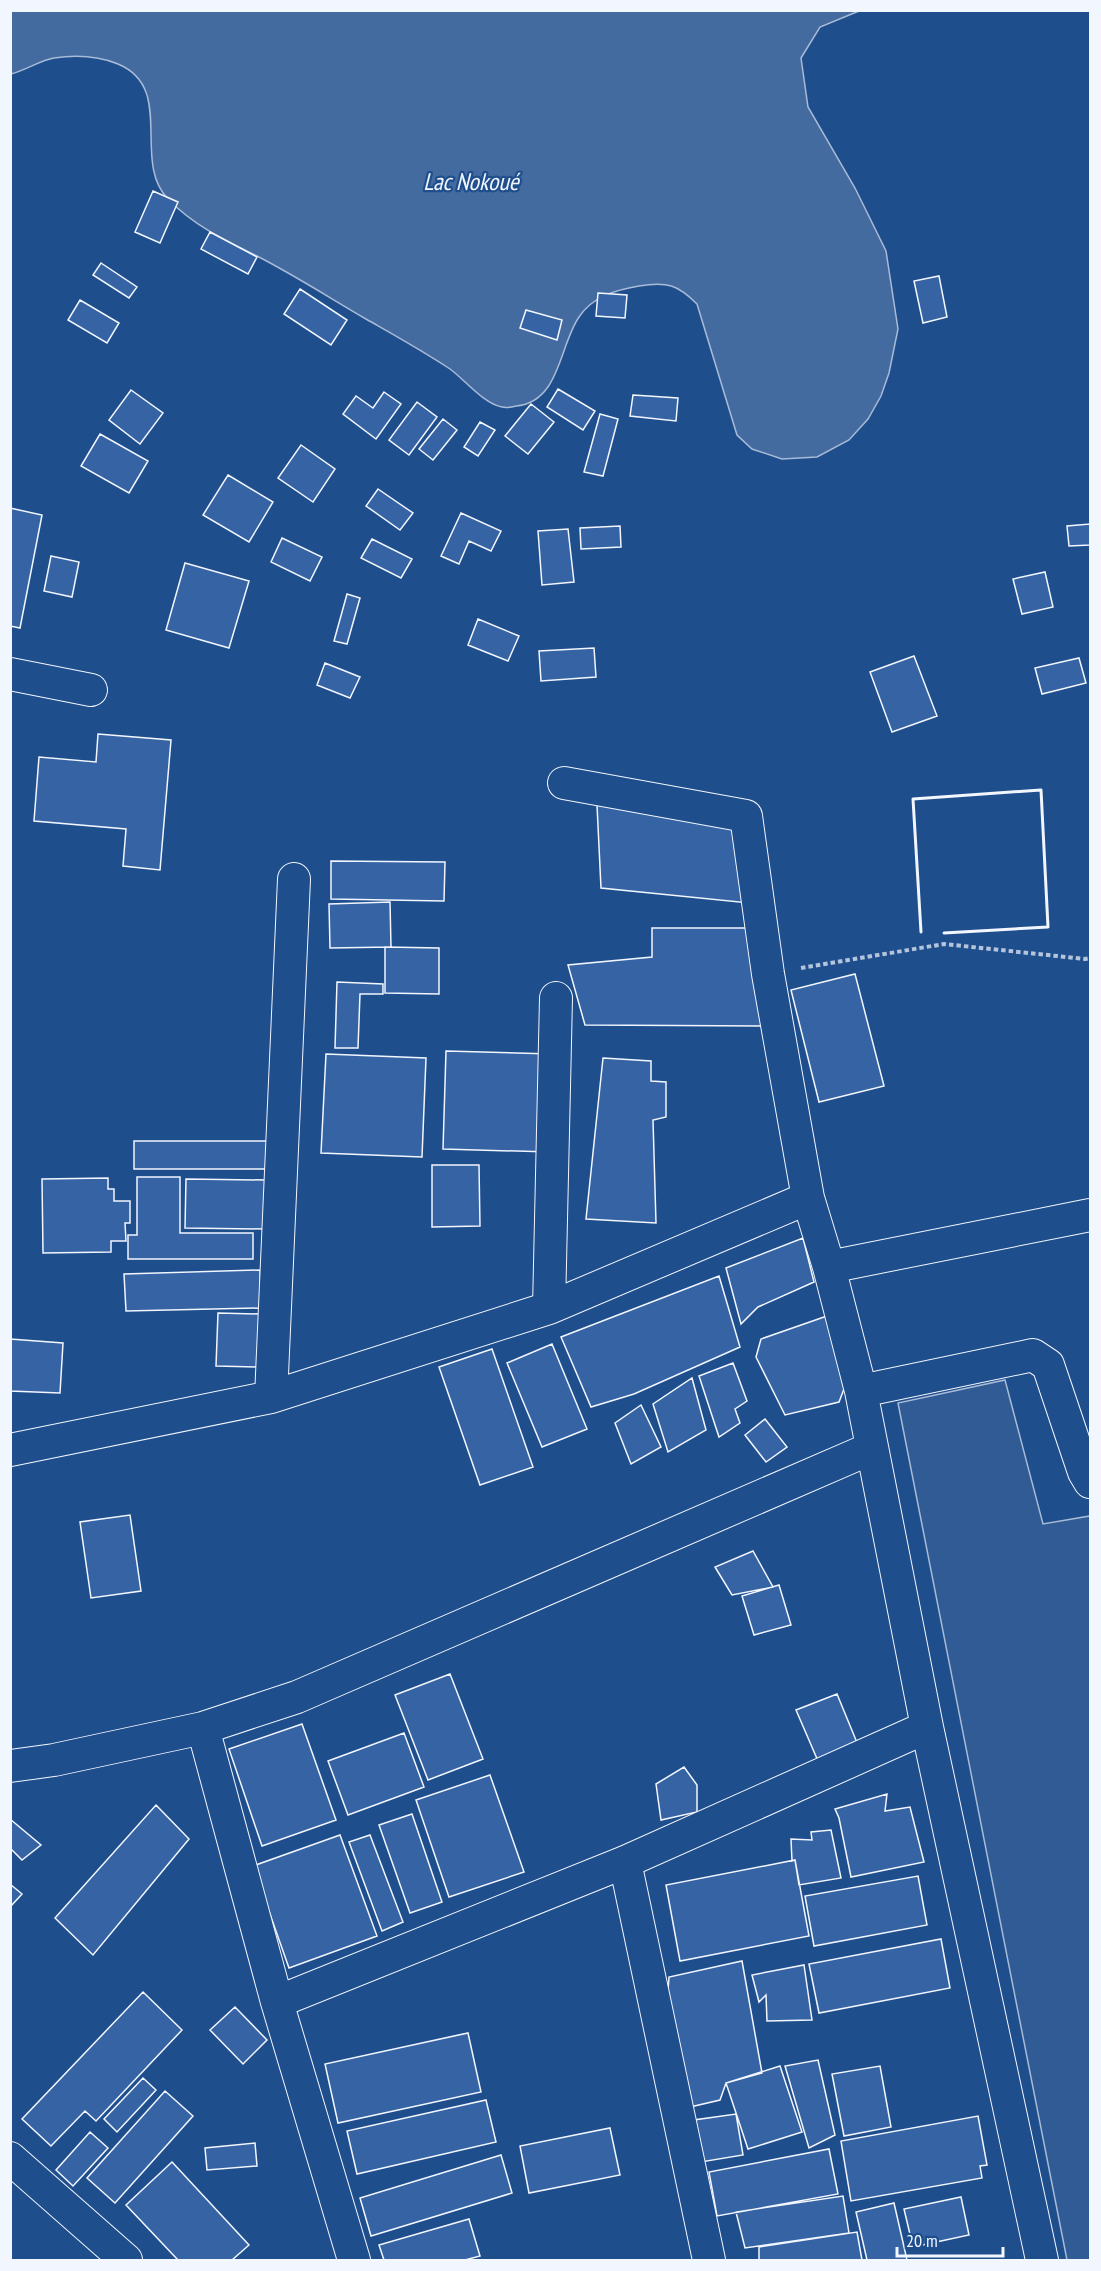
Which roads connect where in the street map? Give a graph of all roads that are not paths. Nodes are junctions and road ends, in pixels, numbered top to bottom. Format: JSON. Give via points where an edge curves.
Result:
{"nodes":[{"id":1,"x":10,"y":674,"type":"edge"},
{"id":2,"x":91,"y":690,"type":"dead end"},
{"id":3,"x":564,"y":783,"type":"dead end"},
{"id":4,"x":294,"y":879,"type":"dead end"},
{"id":5,"x":556,"y":998,"type":"dead end"},
{"id":6,"x":808,"y":1198,"type":"junction"},
{"id":7,"x":1090,"y":1215,"type":"edge"},
{"id":8,"x":829,"y":1267,"type":"junction"},
{"id":9,"x":549,"y":1308,"type":"junction"},
{"id":10,"x":861,"y":1391,"type":"junction"},
{"id":11,"x":271,"y":1397,"type":"junction"},
{"id":12,"x":872,"y":1448,"type":"junction"},
{"id":13,"x":10,"y":1450,"type":"edge"},
{"id":14,"x":1090,"y":1482,"type":"edge"},
{"id":15,"x":927,"y":1727,"type":"junction"},
{"id":16,"x":203,"y":1728,"type":"junction"},
{"id":17,"x":10,"y":1766,"type":"edge"},
{"id":18,"x":626,"y":1862,"type":"junction"},
{"id":19,"x":276,"y":2002,"type":"junction"},
{"id":20,"x":10,"y":2158,"type":"edge"},
{"id":21,"x":126,"y":2260,"type":"edge"},
{"id":22,"x":354,"y":2260,"type":"edge"},
{"id":23,"x":709,"y":2260,"type":"edge"},
{"id":24,"x":1042,"y":2260,"type":"edge"}],
"edges":[{"from":1,"to":2,"type":"street"},
{"from":3,"to":6,"type":"street","via":[[746,816],[768,974]]},
{"from":4,"to":11,"type":"street"},
{"from":5,"to":9,"type":"street"},
{"from":6,"to":8,"type":"street"},
{"from":6,"to":9,"type":"street"},
{"from":7,"to":8,"type":"street"},
{"from":8,"to":10,"type":"street"},
{"from":9,"to":11,"type":"street"},
{"from":10,"to":12,"type":"street"},
{"from":10,"to":14,"type":"street","via":[[1033,1356],[1048,1365]]},
{"from":11,"to":13,"type":"street"},
{"from":12,"to":15,"type":"street"},
{"from":12,"to":16,"type":"street","via":[[297,1697]]},
{"from":15,"to":18,"type":"street"},
{"from":15,"to":24,"type":"street"},
{"from":16,"to":17,"type":"street"},
{"from":16,"to":19,"type":"street"},
{"from":18,"to":19,"type":"street"},
{"from":18,"to":23,"type":"street"},
{"from":19,"to":22,"type":"street"},
{"from":20,"to":21,"type":"street"}]}
